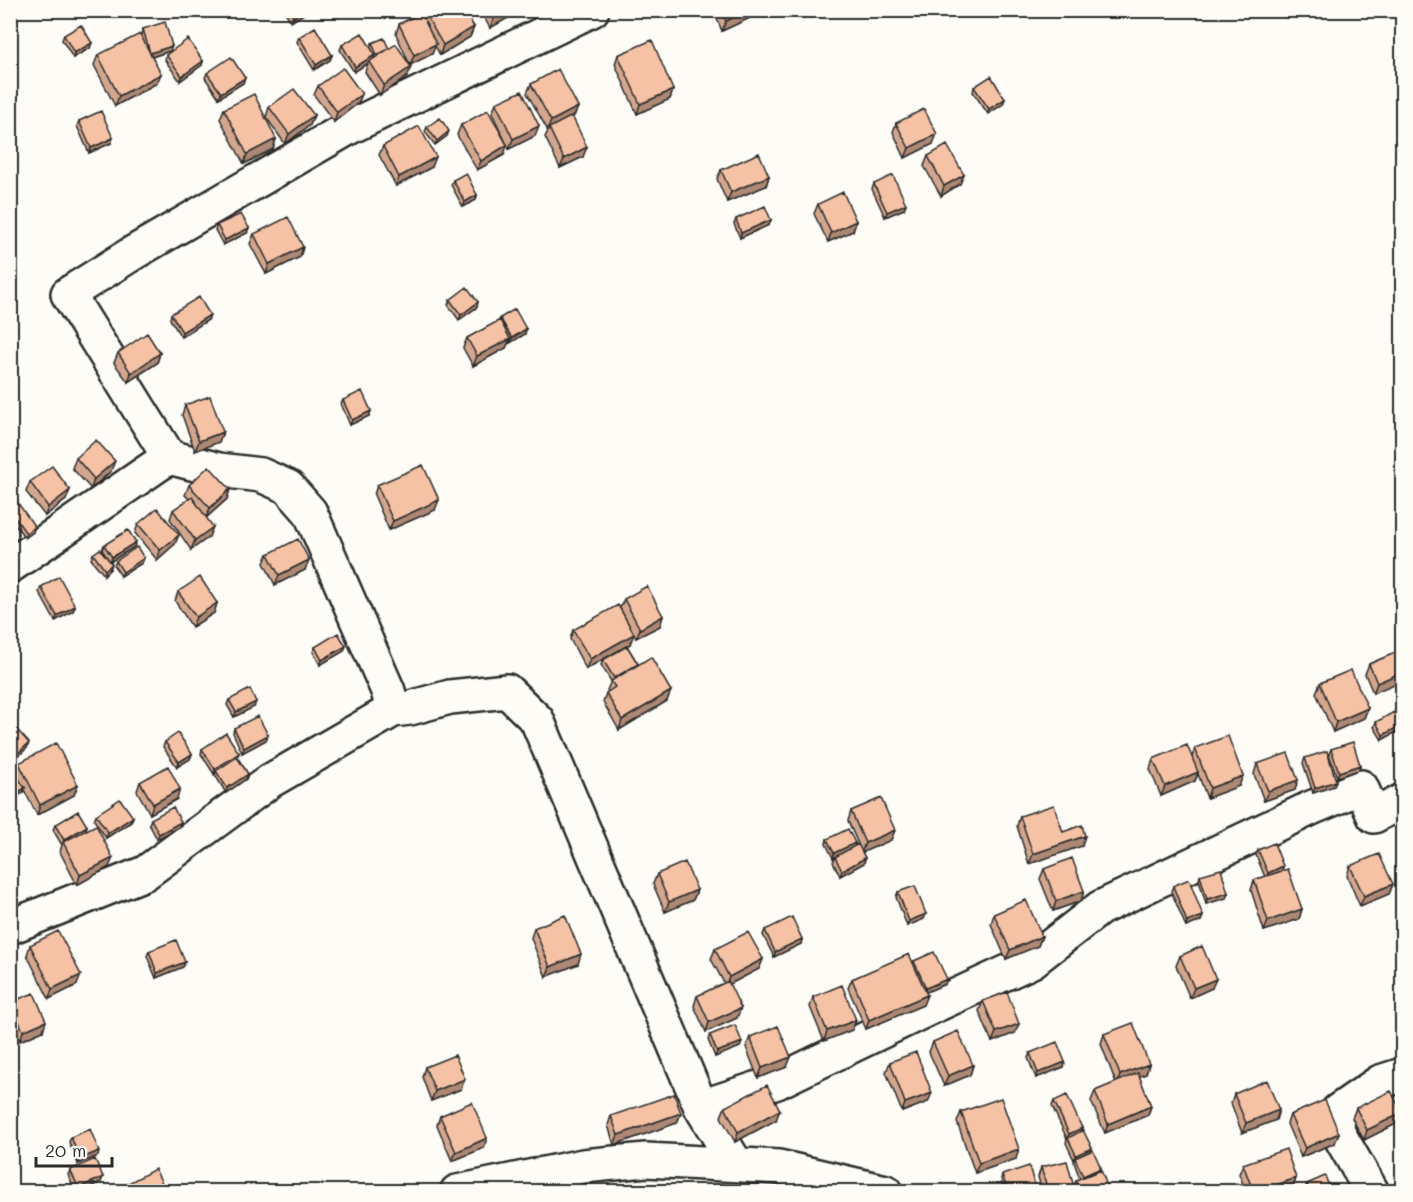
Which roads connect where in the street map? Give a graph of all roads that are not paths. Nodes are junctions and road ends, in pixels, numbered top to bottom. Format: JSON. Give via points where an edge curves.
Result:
{"nodes":[{"id":1,"x":592,"y":10,"type":"edge"},
{"id":2,"x":169,"y":457,"type":"junction"},
{"id":3,"x":10,"y":566,"type":"edge"},
{"id":4,"x":393,"y":710,"type":"junction"},
{"id":5,"x":1402,"y":801,"type":"edge"},
{"id":6,"x":10,"y":927,"type":"edge"},
{"id":7,"x":1402,"y":1075,"type":"edge"},
{"id":8,"x":701,"y":1107,"type":"junction"},
{"id":9,"x":736,"y":1164,"type":"junction"},
{"id":10,"x":457,"y":1191,"type":"edge"},
{"id":11,"x":886,"y":1191,"type":"edge"},
{"id":12,"x":1372,"y":1191,"type":"edge"}],
"edges":[{"from":1,"to":2,"type":"street","via":[[348,128],[68,294]]},
{"from":2,"to":3,"type":"street"},
{"from":2,"to":4,"type":"street","via":[[261,476],[288,487],[310,512]]},
{"from":4,"to":6,"type":"street","via":[[270,781],[145,873]]},
{"from":4,"to":8,"type":"street","via":[[450,697],[507,691],[537,720]]},
{"from":5,"to":8,"type":"street","via":[[1374,816],[1361,787],[1311,808],[1100,908],[1032,961],[777,1082]]},
{"from":7,"to":12,"type":"street","via":[[1380,1082],[1338,1111],[1337,1131]]},
{"from":8,"to":9,"type":"street"},
{"from":9,"to":10,"type":"street","via":[[646,1160],[583,1166]]},
{"from":9,"to":11,"type":"street","via":[[779,1167]]}]}
